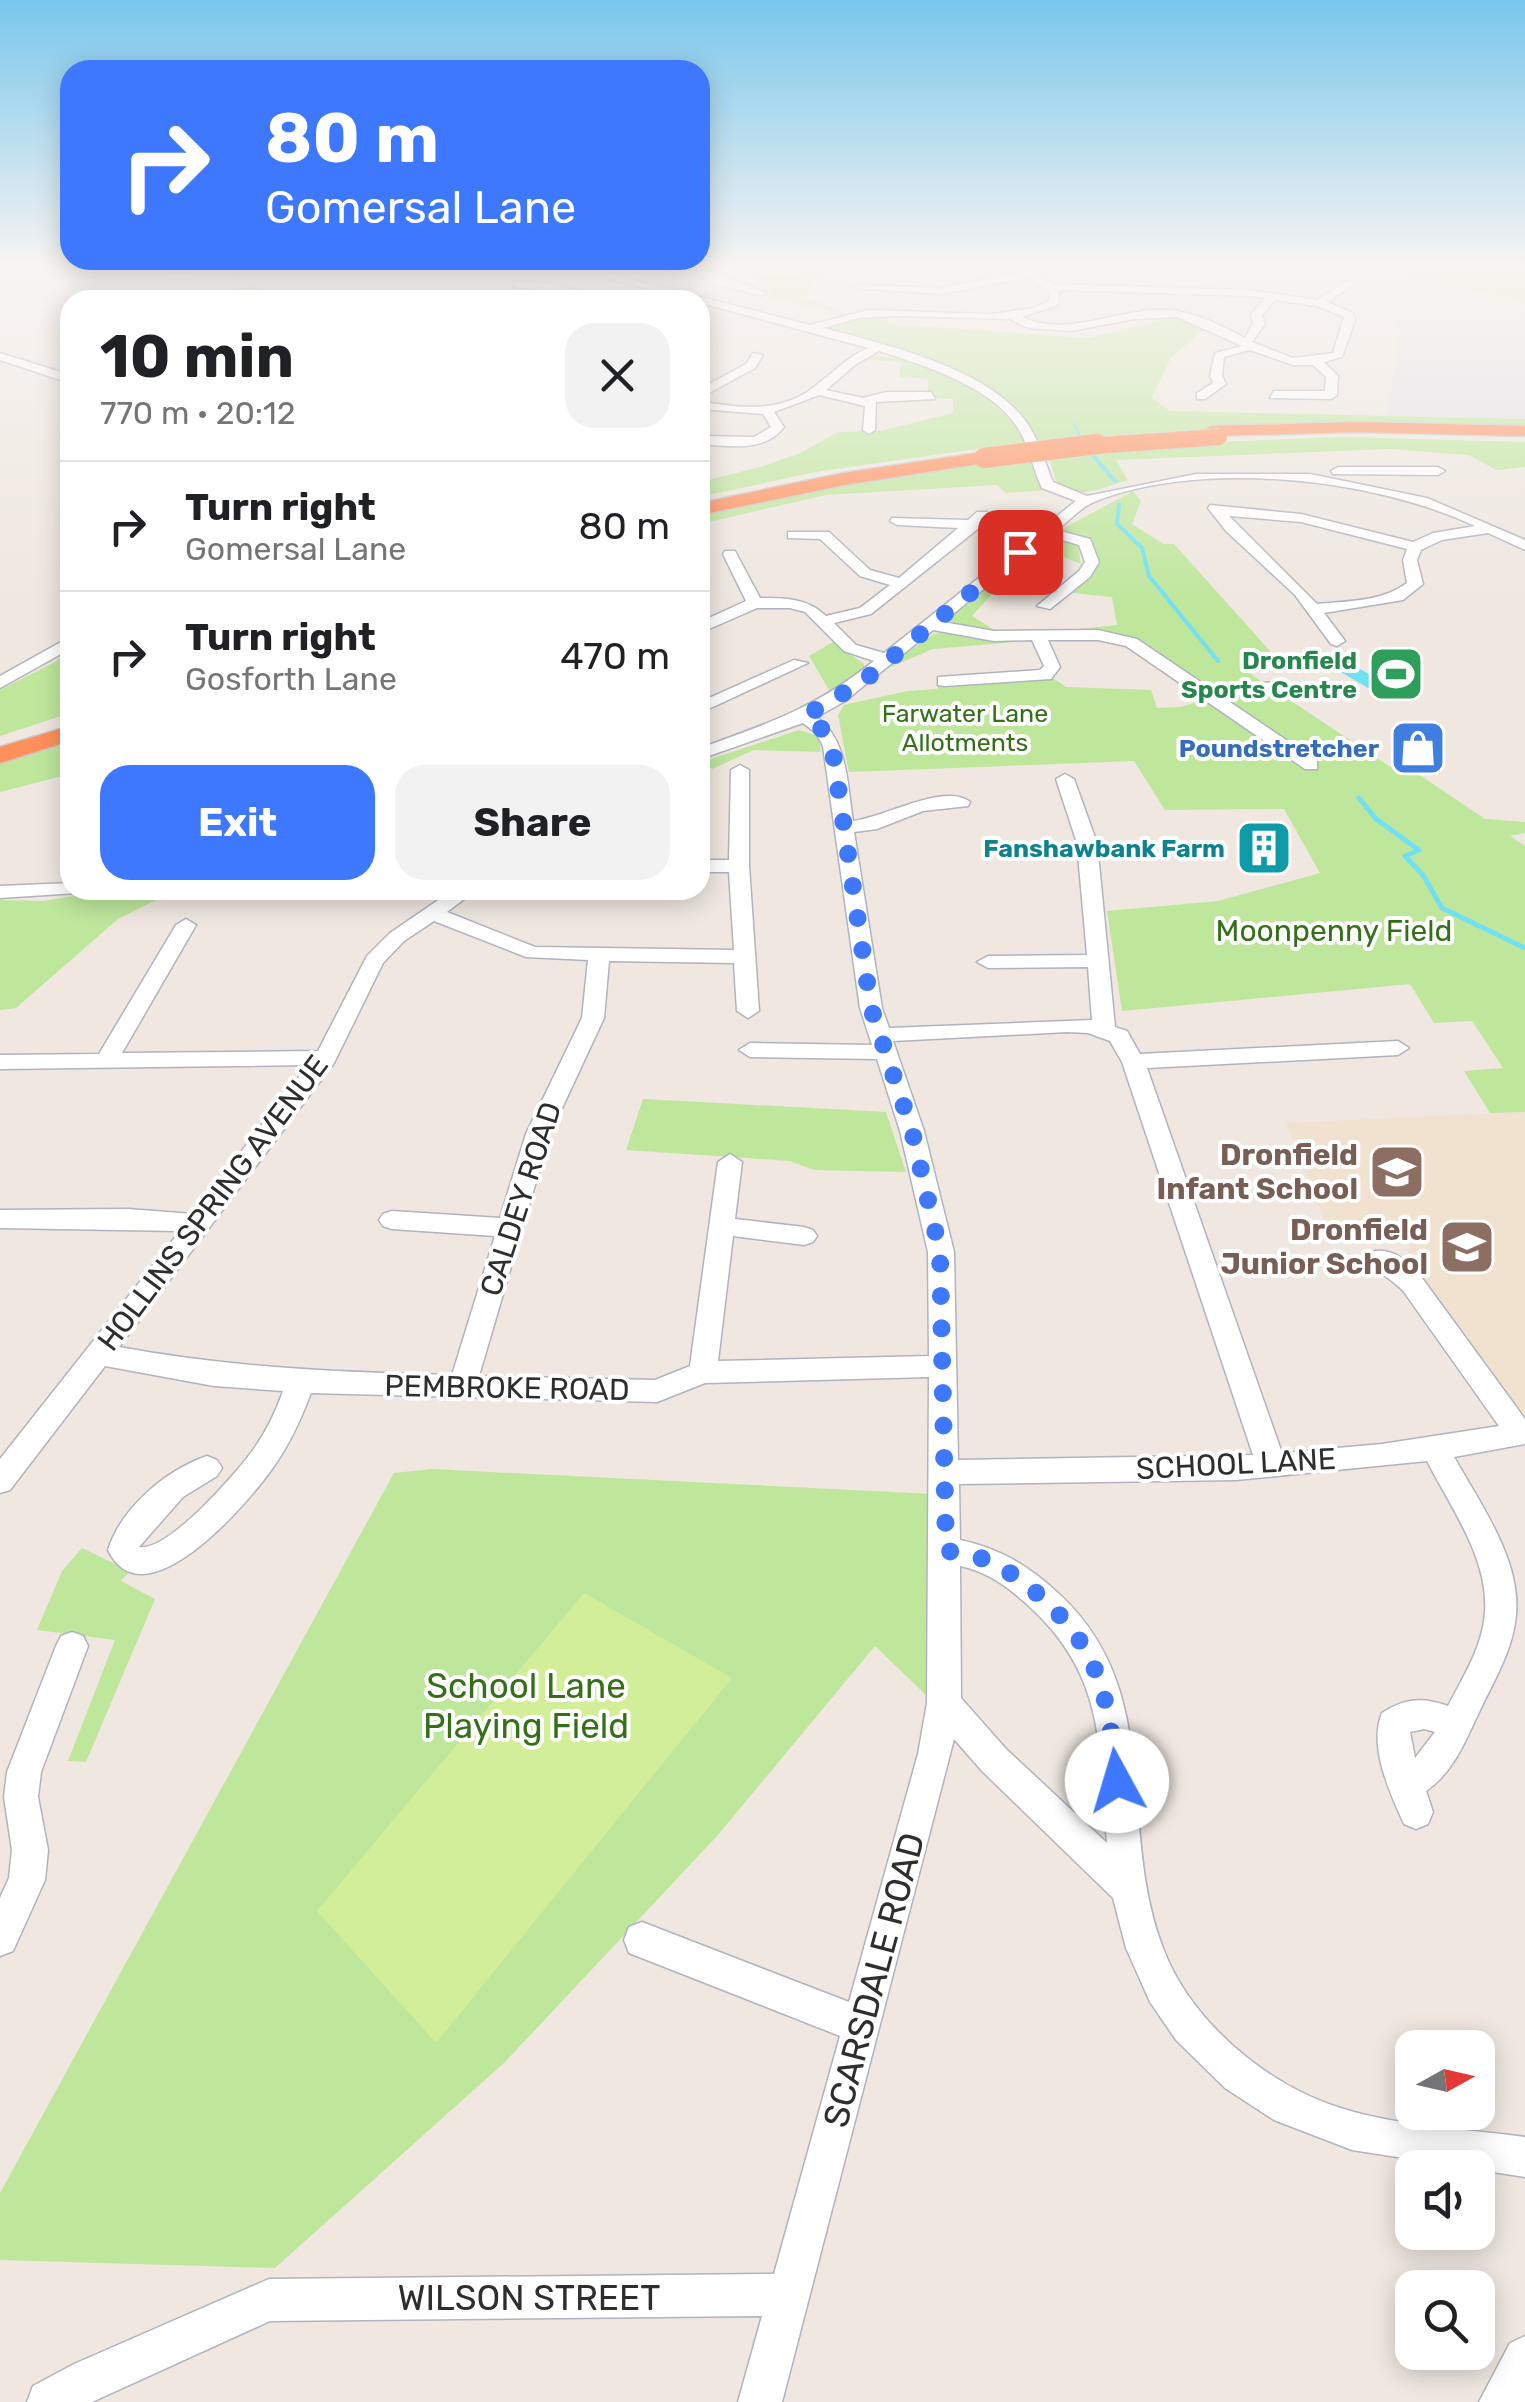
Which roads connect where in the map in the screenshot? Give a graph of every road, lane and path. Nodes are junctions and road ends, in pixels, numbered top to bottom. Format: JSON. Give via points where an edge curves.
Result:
{"nodes":[{"id":1,"x":827,"y":381,"type":"edge"},
{"id":2,"x":961,"y":381,"type":"edge"},
{"id":3,"x":1219,"y":381,"type":"edge"},
{"id":4,"x":1332,"y":381,"type":"edge"},
{"id":5,"x":816,"y":391,"type":"junction"},
{"id":6,"x":924,"y":392,"type":"dead end"},
{"id":7,"x":1274,"y":395,"type":"dead end"},
{"id":8,"x":1332,"y":395,"type":"junction"},
{"id":9,"x":1201,"y":396,"type":"dead end"},
{"id":10,"x":1348,"y":398,"type":"dead end"},
{"id":11,"x":867,"y":402,"type":"junction"},
{"id":12,"x":710,"y":406,"type":"edge"},
{"id":13,"x":766,"y":409,"type":"junction"},
{"id":14,"x":869,"y":430,"type":"dead end"},
{"id":15,"x":1525,"y":435,"type":"edge"},
{"id":16,"x":710,"y":440,"type":"edge"},
{"id":17,"x":980,"y":455,"type":"junction"},
{"id":18,"x":1442,"y":471,"type":"dead end"},
{"id":19,"x":1324,"y":481,"type":"junction"},
{"id":20,"x":710,"y":498,"type":"edge"},
{"id":21,"x":1086,"y":500,"type":"junction"},
{"id":22,"x":710,"y":507,"type":"edge"},
{"id":23,"x":897,"y":521,"type":"dead end"},
{"id":24,"x":1491,"y":528,"type":"junction"},
{"id":25,"x":1046,"y":532,"type":"junction"},
{"id":26,"x":793,"y":535,"type":"dead end"},
{"id":27,"x":1525,"y":546,"type":"edge"},
{"id":28,"x":1415,"y":547,"type":"junction"},
{"id":29,"x":730,"y":554,"type":"dead end"},
{"id":30,"x":902,"y":584,"type":"junction"},
{"id":31,"x":755,"y":603,"type":"junction"},
{"id":32,"x":1045,"y":606,"type":"dead end"},
{"id":33,"x":1314,"y":609,"type":"junction"},
{"id":34,"x":824,"y":621,"type":"junction"},
{"id":35,"x":710,"y":623,"type":"edge"},
{"id":36,"x":932,"y":625,"type":"junction"},
{"id":37,"x":1040,"y":637,"type":"junction"},
{"id":38,"x":1337,"y":642,"type":"dead end"},
{"id":39,"x":60,"y":648,"type":"edge"},
{"id":40,"x":889,"y":660,"type":"junction"},
{"id":41,"x":800,"y":663,"type":"dead end"},
{"id":42,"x":944,"y":681,"type":"dead end"},
{"id":43,"x":0,"y":683,"type":"edge"},
{"id":44,"x":1268,"y":686,"type":"dead end"},
{"id":45,"x":1206,"y":692,"type":"junction"},
{"id":46,"x":710,"y":704,"type":"edge"},
{"id":47,"x":805,"y":716,"type":"junction"},
{"id":48,"x":60,"y":723,"type":"edge"},
{"id":49,"x":60,"y":736,"type":"edge"},
{"id":50,"x":0,"y":742,"type":"edge"},
{"id":51,"x":710,"y":750,"type":"edge"},
{"id":52,"x":0,"y":755,"type":"edge"},
{"id":53,"x":1311,"y":766,"type":"dead end"},
{"id":54,"x":740,"y":770,"type":"dead end"},
{"id":55,"x":1065,"y":779,"type":"dead end"},
{"id":56,"x":961,"y":802,"type":"dead end"},
{"id":57,"x":844,"y":827,"type":"junction"},
{"id":58,"x":710,"y":866,"type":"edge"},
{"id":59,"x":739,"y":866,"type":"junction"},
{"id":60,"x":60,"y":889,"type":"edge"},
{"id":61,"x":0,"y":892,"type":"edge"},
{"id":62,"x":451,"y":900,"type":"edge"},
{"id":63,"x":432,"y":913,"type":"junction"},
{"id":64,"x":186,"y":924,"type":"dead end"},
{"id":65,"x":599,"y":956,"type":"junction"},
{"id":66,"x":744,"y":956,"type":"junction"},
{"id":67,"x":1100,"y":961,"type":"junction"},
{"id":68,"x":988,"y":962,"type":"dead end"},
{"id":69,"x":1104,"y":1029,"type":"junction"},
{"id":70,"x":881,"y":1043,"type":"junction"},
{"id":71,"x":1398,"y":1048,"type":"dead end"},
{"id":72,"x":326,"y":1058,"type":"junction"},
{"id":73,"x":106,"y":1060,"type":"junction"},
{"id":74,"x":0,"y":1062,"type":"edge"},
{"id":75,"x":1134,"y":1062,"type":"junction"},
{"id":76,"x":730,"y":1162,"type":"dead end"},
{"id":77,"x":0,"y":1220,"type":"edge"},
{"id":78,"x":392,"y":1220,"type":"dead end"},
{"id":79,"x":199,"y":1223,"type":"junction"},
{"id":80,"x":722,"y":1226,"type":"junction"},
{"id":81,"x":508,"y":1228,"type":"junction"},
{"id":82,"x":804,"y":1236,"type":"dead end"},
{"id":83,"x":1380,"y":1258,"type":"dead end"},
{"id":84,"x":98,"y":1354,"type":"junction"},
{"id":85,"x":944,"y":1366,"type":"junction"},
{"id":86,"x":703,"y":1372,"type":"junction"},
{"id":87,"x":301,"y":1382,"type":"junction"},
{"id":88,"x":462,"y":1388,"type":"junction"},
{"id":89,"x":1523,"y":1434,"type":"edge"},
{"id":90,"x":1434,"y":1450,"type":"junction"},
{"id":91,"x":1271,"y":1465,"type":"junction"},
{"id":92,"x":207,"y":1468,"type":"dead end"},
{"id":93,"x":945,"y":1472,"type":"junction"},
{"id":94,"x":0,"y":1481,"type":"edge"},
{"id":95,"x":946,"y":1551,"type":"junction"},
{"id":96,"x":72,"y":1646,"type":"dead end"},
{"id":97,"x":944,"y":1703,"type":"junction"},
{"id":98,"x":1456,"y":1726,"type":"junction"},
{"id":99,"x":1128,"y":1887,"type":"junction"},
{"id":100,"x":0,"y":1938,"type":"edge"},
{"id":101,"x":642,"y":1940,"type":"dead end"},
{"id":102,"x":862,"y":2026,"type":"junction"},
{"id":103,"x":1525,"y":2158,"type":"edge"},
{"id":104,"x":789,"y":2295,"type":"junction"},
{"id":105,"x":1525,"y":2358,"type":"edge"},
{"id":106,"x":49,"y":2402,"type":"edge"},
{"id":107,"x":760,"y":2402,"type":"edge"},
{"id":108,"x":1501,"y":2402,"type":"edge"}],
"edges":[{"from":1,"to":5,"type":"street"},
{"from":2,"to":21,"type":"street","via":[[1002,405],[1029,435],[1047,484]]},
{"from":3,"to":9,"type":"street"},
{"from":4,"to":8,"type":"street"},
{"from":5,"to":11,"type":"street"},
{"from":5,"to":13,"type":"street"},
{"from":6,"to":11,"type":"street"},
{"from":7,"to":8,"type":"street"},
{"from":8,"to":10,"type":"street"},
{"from":11,"to":14,"type":"street"},
{"from":12,"to":13,"type":"street"},
{"from":13,"to":16,"type":"street","via":[[778,427],[769,437]]},
{"from":15,"to":17,"type":"highway","bridge":true,"via":[[1215,434]]},
{"from":17,"to":20,"type":"highway","via":[[834,473]]},
{"from":17,"to":22,"type":"highway"},
{"from":18,"to":19,"type":"street","via":[[1336,471]]},
{"from":19,"to":21,"type":"street","via":[[1200,476],[1134,484]]},
{"from":19,"to":24,"type":"street","via":[[1418,500]]},
{"from":21,"to":25,"type":"street"},
{"from":23,"to":30,"type":"street","via":[[978,520]]},
{"from":24,"to":27,"type":"street"},
{"from":24,"to":28,"type":"street","via":[[1438,536]]},
{"from":25,"to":32,"type":"street","via":[[1085,542],[1092,562]]},
{"from":25,"to":36,"type":"street"},
{"from":26,"to":30,"type":"street","via":[[824,535],[865,573]]},
{"from":28,"to":33,"type":"street","via":[[1410,591]]},
{"from":28,"to":33,"type":"street","via":[[1301,518],[1216,510]]},
{"from":29,"to":31,"type":"street"},
{"from":30,"to":34,"type":"street","via":[[865,611]]},
{"from":31,"to":34,"type":"street","via":[[802,605]]},
{"from":31,"to":35,"type":"street"},
{"from":33,"to":38,"type":"street"},
{"from":34,"to":40,"type":"street","via":[[850,648]]},
{"from":36,"to":37,"type":"street"},
{"from":36,"to":40,"type":"street"},
{"from":37,"to":42,"type":"street","via":[[1052,668],[1044,675]]},
{"from":37,"to":45,"type":"street","via":[[1123,639]]},
{"from":39,"to":43,"type":"street"},
{"from":40,"to":47,"type":"street"},
{"from":41,"to":46,"type":"street"},
{"from":44,"to":45,"type":"street"},
{"from":45,"to":53,"type":"street"},
{"from":47,"to":51,"type":"street"},
{"from":47,"to":57,"type":"street","name":"SCARSDALE ROAD","via":[[832,746]]},
{"from":48,"to":50,"type":"highway"},
{"from":49,"to":52,"type":"highway"},
{"from":54,"to":59,"type":"street"},
{"from":55,"to":67,"type":"street","via":[[1087,842]]},
{"from":56,"to":57,"type":"street"},
{"from":57,"to":70,"type":"street","name":"SCARSDALE ROAD"},
{"from":58,"to":59,"type":"street"},
{"from":59,"to":66,"type":"street"},
{"from":60,"to":61,"type":"street"},
{"from":62,"to":63,"type":"street","name":"HOLLINS SPRING AVENUE"},
{"from":63,"to":65,"type":"street","via":[[509,947]]},
{"from":63,"to":72,"type":"street","name":"HOLLINS SPRING AVENUE","via":[[374,960]]},
{"from":64,"to":73,"type":"street"},
{"from":65,"to":66,"type":"street"},
{"from":65,"to":81,"type":"street","name":"CALDEY ROAD","via":[[593,1018],[545,1118]]},
{"from":66,"to":70,"type":"street","via":[[748,1041],[849,1054]]},
{"from":67,"to":68,"type":"street"},
{"from":67,"to":69,"type":"street"},
{"from":69,"to":70,"type":"street","via":[[1066,1025]]},
{"from":69,"to":75,"type":"street","via":[[1119,1036]]},
{"from":70,"to":85,"type":"street","name":"SCARSDALE ROAD","via":[[936,1225]]},
{"from":71,"to":75,"type":"street"},
{"from":72,"to":73,"type":"street"},
{"from":72,"to":79,"type":"street","name":"HOLLINS SPRING AVENUE"},
{"from":73,"to":74,"type":"street"},
{"from":75,"to":91,"type":"street"},
{"from":76,"to":80,"type":"street"},
{"from":77,"to":79,"type":"street"},
{"from":78,"to":81,"type":"street"},
{"from":79,"to":84,"type":"street","name":"HOLLINS SPRING AVENUE"},
{"from":80,"to":82,"type":"street"},
{"from":80,"to":86,"type":"street"},
{"from":81,"to":88,"type":"street","name":"CALDEY ROAD"},
{"from":83,"to":89,"type":"street","via":[[1413,1285]]},
{"from":84,"to":87,"type":"street","name":"PEMBROKE ROAD","via":[[174,1370]]},
{"from":84,"to":94,"type":"street","name":"HOLLINS SPRING AVENUE"},
{"from":85,"to":86,"type":"street","name":"PEMBROKE ROAD"},
{"from":85,"to":93,"type":"street","name":"SCARSDALE ROAD"},
{"from":86,"to":88,"type":"street","name":"PEMBROKE ROAD","via":[[642,1392]]},
{"from":87,"to":88,"type":"street","name":"PEMBROKE ROAD"},
{"from":87,"to":92,"type":"street","via":[[260,1464],[163,1556],[140,1562],[129,1557],[126,1540],[178,1482]]},
{"from":89,"to":90,"type":"street","name":"SCHOOL LANE"},
{"from":90,"to":91,"type":"street","name":"SCHOOL LANE"},
{"from":90,"to":98,"type":"street","via":[[1481,1539],[1502,1608],[1488,1660]]},
{"from":91,"to":93,"type":"street","name":"SCHOOL LANE"},
{"from":93,"to":95,"type":"street","name":"SCARSDALE ROAD"},
{"from":95,"to":97,"type":"street","name":"SCARSDALE ROAD"},
{"from":95,"to":99,"type":"street","via":[[1004,1567],[1086,1646],[1110,1711]]},
{"from":96,"to":100,"type":"street","via":[[24,1772],[26,1880]]},
{"from":97,"to":99,"type":"street"},
{"from":97,"to":102,"type":"street","name":"SCARSDALE ROAD"},
{"from":98,"to":98,"type":"street","via":[[1424,1712],[1394,1724],[1392,1742],[1411,1798]]},
{"from":99,"to":103,"type":"street","via":[[1159,1982],[1215,2054],[1256,2088],[1322,2123],[1361,2134]]},
{"from":101,"to":102,"type":"street"},
{"from":102,"to":104,"type":"street","name":"SCARSDALE ROAD"},
{"from":104,"to":106,"type":"street","name":"WILSON STREET","via":[[268,2300]]},
{"from":104,"to":107,"type":"street","name":"SCARSDALE ROAD"},
{"from":105,"to":108,"type":"street"}]}
